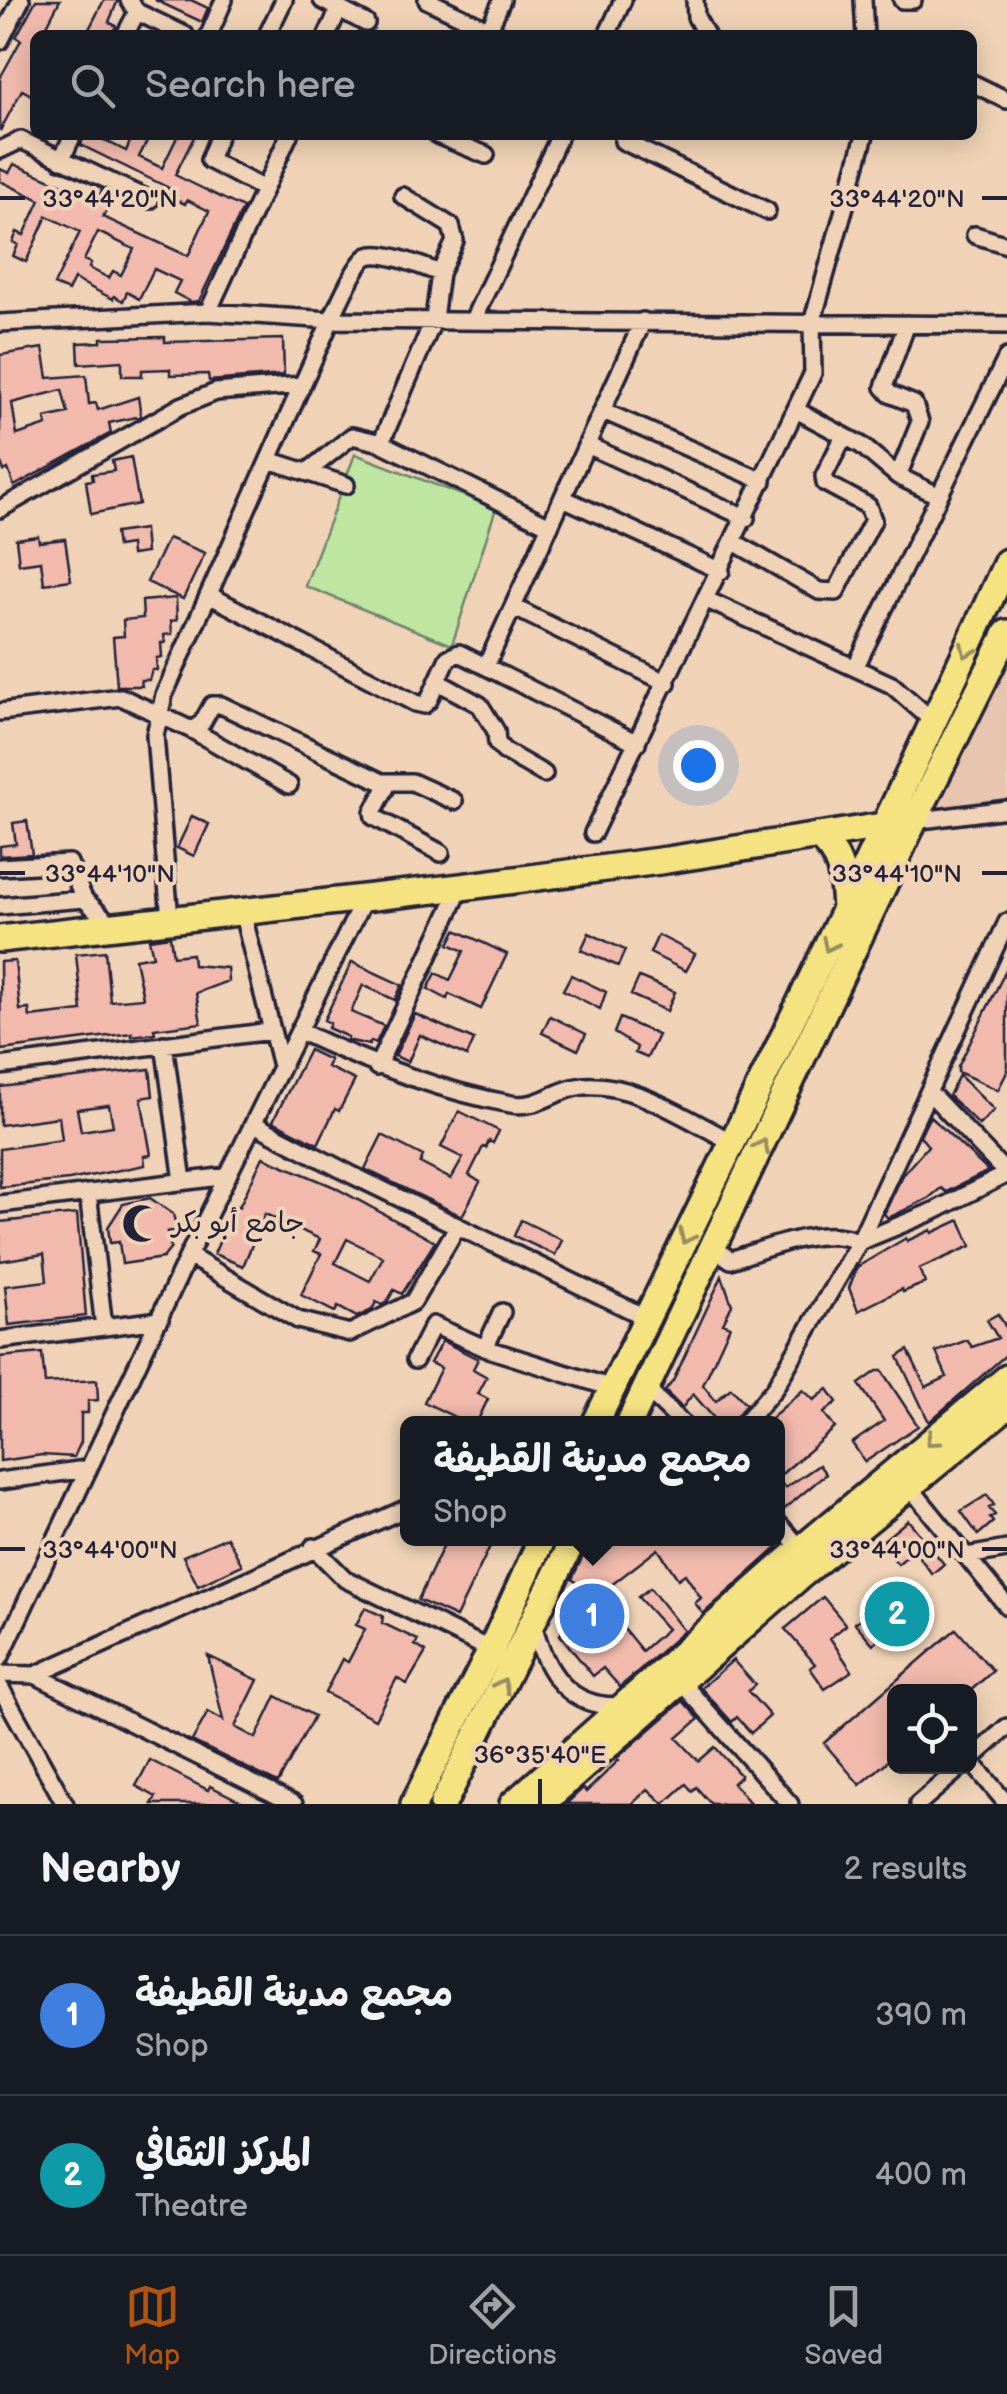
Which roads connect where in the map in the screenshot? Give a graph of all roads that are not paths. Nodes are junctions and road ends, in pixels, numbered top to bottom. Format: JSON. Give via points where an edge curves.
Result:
{"nodes":[{"id":1,"x":20,"y":0,"type":"edge"},
{"id":2,"x":224,"y":0,"type":"edge"},
{"id":3,"x":284,"y":0,"type":"edge"},
{"id":4,"x":322,"y":0,"type":"edge"},
{"id":5,"x":427,"y":0,"type":"edge"},
{"id":6,"x":502,"y":0,"type":"edge"},
{"id":7,"x":623,"y":0,"type":"edge"},
{"id":8,"x":695,"y":0,"type":"edge"},
{"id":9,"x":863,"y":0,"type":"edge"},
{"id":10,"x":902,"y":0,"type":"edge"},
{"id":11,"x":912,"y":0,"type":"edge"},
{"id":12,"x":133,"y":6,"type":"edge"},
{"id":13,"x":339,"y":9,"type":"junction"},
{"id":14,"x":366,"y":23,"type":"dead end"},
{"id":15,"x":176,"y":30,"type":"edge"},
{"id":16,"x":211,"y":30,"type":"edge"},
{"id":17,"x":270,"y":30,"type":"edge"},
{"id":18,"x":329,"y":30,"type":"edge"},
{"id":19,"x":490,"y":30,"type":"edge"},
{"id":20,"x":494,"y":30,"type":"edge"},
{"id":21,"x":609,"y":30,"type":"edge"},
{"id":22,"x":703,"y":30,"type":"edge"},
{"id":23,"x":864,"y":30,"type":"edge"},
{"id":24,"x":0,"y":41,"type":"edge"},
{"id":25,"x":977,"y":85,"type":"edge"},
{"id":26,"x":1007,"y":100,"type":"edge"},
{"id":27,"x":71,"y":140,"type":"edge"},
{"id":28,"x":217,"y":140,"type":"edge"},
{"id":29,"x":287,"y":140,"type":"edge"},
{"id":30,"x":449,"y":140,"type":"edge"},
{"id":31,"x":558,"y":140,"type":"edge"},
{"id":32,"x":623,"y":140,"type":"edge"},
{"id":33,"x":864,"y":140,"type":"edge"},
{"id":34,"x":0,"y":150,"type":"edge"},
{"id":35,"x":486,"y":154,"type":"dead end"},
{"id":36,"x":60,"y":160,"type":"junction"},
{"id":37,"x":264,"y":189,"type":"junction"},
{"id":38,"x":403,"y":196,"type":"dead end"},
{"id":39,"x":150,"y":200,"type":"dead end"},
{"id":40,"x":767,"y":211,"type":"dead end"},
{"id":41,"x":975,"y":235,"type":"dead end"},
{"id":42,"x":1007,"y":245,"type":"edge"},
{"id":43,"x":440,"y":273,"type":"junction"},
{"id":44,"x":208,"y":312,"type":"junction"},
{"id":45,"x":331,"y":320,"type":"junction"},
{"id":46,"x":434,"y":320,"type":"junction"},
{"id":47,"x":473,"y":320,"type":"junction"},
{"id":48,"x":643,"y":322,"type":"junction"},
{"id":49,"x":812,"y":322,"type":"junction"},
{"id":50,"x":0,"y":324,"type":"edge"},
{"id":51,"x":907,"y":324,"type":"junction"},
{"id":52,"x":1007,"y":325,"type":"edge"},
{"id":53,"x":1007,"y":357,"type":"edge"},
{"id":54,"x":302,"y":384,"type":"junction"},
{"id":55,"x":602,"y":410,"type":"junction"},
{"id":56,"x":796,"y":410,"type":"junction"},
{"id":57,"x":844,"y":436,"type":"junction"},
{"id":58,"x":380,"y":443,"type":"junction"},
{"id":59,"x":587,"y":445,"type":"junction"},
{"id":60,"x":269,"y":460,"type":"junction"},
{"id":61,"x":307,"y":472,"type":"junction"},
{"id":62,"x":898,"y":476,"type":"junction"},
{"id":63,"x":762,"y":481,"type":"junction"},
{"id":64,"x":346,"y":485,"type":"dead end"},
{"id":65,"x":939,"y":496,"type":"junction"},
{"id":66,"x":562,"y":498,"type":"junction"},
{"id":67,"x":0,"y":509,"type":"edge"},
{"id":68,"x":746,"y":518,"type":"junction"},
{"id":69,"x":550,"y":526,"type":"junction"},
{"id":70,"x":734,"y":542,"type":"junction"},
{"id":71,"x":1007,"y":562,"type":"edge"},
{"id":72,"x":721,"y":570,"type":"junction"},
{"id":73,"x":210,"y":596,"type":"junction"},
{"id":74,"x":707,"y":600,"type":"junction"},
{"id":75,"x":513,"y":606,"type":"junction"},
{"id":76,"x":1007,"y":633,"type":"edge"},
{"id":77,"x":486,"y":666,"type":"junction"},
{"id":78,"x":855,"y":668,"type":"junction"},
{"id":79,"x":438,"y":682,"type":"junction"},
{"id":80,"x":666,"y":683,"type":"junction"},
{"id":81,"x":0,"y":712,"type":"edge"},
{"id":82,"x":159,"y":715,"type":"junction"},
{"id":83,"x":934,"y":722,"type":"junction"},
{"id":84,"x":192,"y":730,"type":"junction"},
{"id":85,"x":637,"y":744,"type":"junction"},
{"id":86,"x":544,"y":774,"type":"dead end"},
{"id":87,"x":388,"y":784,"type":"junction"},
{"id":88,"x":289,"y":785,"type":"dead end"},
{"id":89,"x":454,"y":801,"type":"dead end"},
{"id":90,"x":1007,"y":809,"type":"edge"},
{"id":91,"x":914,"y":822,"type":"junction"},
{"id":92,"x":886,"y":825,"type":"junction"},
{"id":93,"x":593,"y":833,"type":"dead end"},
{"id":94,"x":817,"y":836,"type":"junction"},
{"id":95,"x":441,"y":853,"type":"dead end"},
{"id":96,"x":0,"y":867,"type":"edge"},
{"id":97,"x":461,"y":887,"type":"junction"},
{"id":98,"x":366,"y":896,"type":"junction"},
{"id":99,"x":84,"y":898,"type":"junction"},
{"id":100,"x":0,"y":906,"type":"edge"},
{"id":101,"x":845,"y":910,"type":"junction"},
{"id":102,"x":242,"y":912,"type":"junction"},
{"id":103,"x":170,"y":920,"type":"junction"},
{"id":104,"x":1007,"y":922,"type":"edge"},
{"id":105,"x":113,"y":926,"type":"junction"},
{"id":106,"x":0,"y":939,"type":"edge"},
{"id":107,"x":272,"y":1030,"type":"junction"},
{"id":108,"x":300,"y":1031,"type":"junction"},
{"id":109,"x":164,"y":1044,"type":"junction"},
{"id":110,"x":0,"y":1066,"type":"edge"},
{"id":111,"x":281,"y":1066,"type":"junction"},
{"id":112,"x":378,"y":1067,"type":"junction"},
{"id":113,"x":930,"y":1093,"type":"junction"},
{"id":114,"x":254,"y":1124,"type":"junction"},
{"id":115,"x":734,"y":1143,"type":"junction"},
{"id":116,"x":228,"y":1176,"type":"junction"},
{"id":117,"x":183,"y":1181,"type":"junction"},
{"id":118,"x":88,"y":1193,"type":"junction"},
{"id":119,"x":0,"y":1204,"type":"edge"},
{"id":120,"x":457,"y":1226,"type":"junction"},
{"id":121,"x":859,"y":1242,"type":"junction"},
{"id":122,"x":714,"y":1248,"type":"junction"},
{"id":123,"x":189,"y":1256,"type":"junction"},
{"id":124,"x":502,"y":1312,"type":"dead end"},
{"id":125,"x":645,"y":1317,"type":"junction"},
{"id":126,"x":160,"y":1320,"type":"junction"},
{"id":127,"x":104,"y":1327,"type":"junction"},
{"id":128,"x":0,"y":1340,"type":"edge"},
{"id":129,"x":485,"y":1348,"type":"junction"},
{"id":130,"x":415,"y":1360,"type":"dead end"},
{"id":131,"x":1007,"y":1378,"type":"edge"},
{"id":132,"x":612,"y":1388,"type":"junction"},
{"id":133,"x":646,"y":1390,"type":"junction"},
{"id":134,"x":1007,"y":1406,"type":"edge"},
{"id":135,"x":599,"y":1416,"type":"edge"},
{"id":136,"x":634,"y":1416,"type":"edge"},
{"id":137,"x":674,"y":1416,"type":"edge"},
{"id":138,"x":751,"y":1416,"type":"edge"},
{"id":139,"x":86,"y":1470,"type":"junction"},
{"id":140,"x":0,"y":1480,"type":"edge"},
{"id":141,"x":910,"y":1486,"type":"junction"},
{"id":142,"x":400,"y":1511,"type":"edge"},
{"id":143,"x":785,"y":1531,"type":"edge"},
{"id":144,"x":538,"y":1546,"type":"edge"},
{"id":145,"x":570,"y":1546,"type":"edge"},
{"id":146,"x":314,"y":1547,"type":"junction"},
{"id":147,"x":801,"y":1549,"type":"junction"},
{"id":148,"x":1007,"y":1549,"type":"edge"},
{"id":149,"x":967,"y":1556,"type":"junction"},
{"id":150,"x":1007,"y":1606,"type":"edge"},
{"id":151,"x":533,"y":1622,"type":"junction"},
{"id":152,"x":491,"y":1650,"type":"junction"},
{"id":153,"x":0,"y":1658,"type":"edge"},
{"id":154,"x":0,"y":1674,"type":"edge"},
{"id":155,"x":35,"y":1675,"type":"junction"},
{"id":156,"x":681,"y":1682,"type":"junction"},
{"id":157,"x":0,"y":1687,"type":"edge"},
{"id":158,"x":627,"y":1705,"type":"junction"},
{"id":159,"x":1007,"y":1727,"type":"edge"},
{"id":160,"x":953,"y":1774,"type":"edge"},
{"id":161,"x":787,"y":1803,"type":"edge"},
{"id":162,"x":65,"y":1804,"type":"edge"},
{"id":163,"x":294,"y":1804,"type":"edge"},
{"id":164,"x":414,"y":1804,"type":"edge"},
{"id":165,"x":443,"y":1804,"type":"edge"},
{"id":166,"x":514,"y":1804,"type":"edge"},
{"id":167,"x":542,"y":1804,"type":"edge"},
{"id":168,"x":918,"y":1804,"type":"edge"},
{"id":169,"x":1007,"y":1804,"type":"edge"}],
"edges":[{"from":1,"to":24,"type":"street"},
{"from":2,"to":16,"type":"street"},
{"from":3,"to":17,"type":"street"},
{"from":4,"to":13,"type":"street"},
{"from":5,"to":19,"type":"street"},
{"from":6,"to":20,"type":"street"},
{"from":7,"to":21,"type":"street"},
{"from":8,"to":22,"type":"street"},
{"from":9,"to":23,"type":"street"},
{"from":10,"to":11,"type":"street"},
{"from":12,"to":15,"type":"street"},
{"from":13,"to":14,"type":"street"},
{"from":13,"to":18,"type":"street"},
{"from":25,"to":26,"type":"street"},
{"from":27,"to":36,"type":"street"},
{"from":28,"to":37,"type":"street","via":[[209,160]]},
{"from":29,"to":37,"type":"street"},
{"from":30,"to":35,"type":"street"},
{"from":31,"to":47,"type":"street"},
{"from":32,"to":40,"type":"street"},
{"from":33,"to":49,"type":"street"},
{"from":34,"to":36,"type":"street","via":[[21,140]]},
{"from":36,"to":39,"type":"street"},
{"from":37,"to":44,"type":"street"},
{"from":38,"to":43,"type":"street","via":[[451,226],[455,241]]},
{"from":41,"to":42,"type":"street"},
{"from":43,"to":45,"type":"street","via":[[368,256]]},
{"from":43,"to":46,"type":"street"},
{"from":44,"to":45,"type":"street"},
{"from":44,"to":50,"type":"street"},
{"from":45,"to":46,"type":"street"},
{"from":45,"to":54,"type":"street"},
{"from":46,"to":47,"type":"street"},
{"from":46,"to":58,"type":"street"},
{"from":47,"to":48,"type":"street"},
{"from":48,"to":49,"type":"street"},
{"from":48,"to":55,"type":"street"},
{"from":49,"to":51,"type":"street"},
{"from":49,"to":56,"type":"street","via":[[813,374]]},
{"from":51,"to":52,"type":"street"},
{"from":51,"to":62,"type":"street","via":[[884,386],[914,404],[920,422]]},
{"from":53,"to":65,"type":"street"},
{"from":54,"to":60,"type":"street"},
{"from":54,"to":67,"type":"street","via":[[216,392],[181,406]]},
{"from":55,"to":59,"type":"street"},
{"from":55,"to":63,"type":"street"},
{"from":56,"to":57,"type":"street"},
{"from":56,"to":63,"type":"street"},
{"from":57,"to":62,"type":"street"},
{"from":57,"to":70,"type":"street","via":[[825,483],[868,506],[873,520],[836,592],[819,591]]},
{"from":58,"to":61,"type":"street","via":[[352,436]]},
{"from":58,"to":69,"type":"street"},
{"from":59,"to":66,"type":"street"},
{"from":59,"to":68,"type":"street"},
{"from":60,"to":61,"type":"street"},
{"from":60,"to":73,"type":"street"},
{"from":61,"to":64,"type":"street"},
{"from":62,"to":65,"type":"street"},
{"from":63,"to":68,"type":"street"},
{"from":65,"to":78,"type":"street"},
{"from":66,"to":69,"type":"street"},
{"from":66,"to":72,"type":"street"},
{"from":68,"to":70,"type":"street"},
{"from":69,"to":75,"type":"street"},
{"from":70,"to":72,"type":"street"},
{"from":71,"to":83,"type":"main road","one_way":true},
{"from":72,"to":74,"type":"street"},
{"from":73,"to":79,"type":"street","via":[[415,703],[430,700]]},
{"from":73,"to":82,"type":"street"},
{"from":74,"to":78,"type":"street"},
{"from":74,"to":80,"type":"street"},
{"from":75,"to":77,"type":"street"},
{"from":75,"to":80,"type":"street"},
{"from":76,"to":91,"type":"main road"},
{"from":77,"to":79,"type":"street","via":[[453,654]]},
{"from":77,"to":85,"type":"street"},
{"from":78,"to":83,"type":"street","via":[[892,685]]},
{"from":79,"to":86,"type":"street","via":[[480,704],[497,744]]},
{"from":80,"to":85,"type":"street"},
{"from":81,"to":82,"type":"street","via":[[121,697]]},
{"from":82,"to":84,"type":"street"},
{"from":82,"to":103,"type":"street","via":[[155,735]]},
{"from":83,"to":92,"type":"main road"},
{"from":84,"to":87,"type":"street","via":[[212,704],[221,705]]},
{"from":84,"to":88,"type":"street"},
{"from":85,"to":93,"type":"street"},
{"from":87,"to":89,"type":"street","via":[[412,782]]},
{"from":87,"to":95,"type":"street","via":[[374,817]]},
{"from":90,"to":91,"type":"street"},
{"from":91,"to":92,"type":"main road"},
{"from":122,"to":91,"type":"main road","one_way":true},
{"from":92,"to":94,"type":"main road"},
{"from":92,"to":101,"type":"main road"},
{"from":94,"to":97,"type":"main road"},
{"from":94,"to":101,"type":"main road","via":[[841,865]]},
{"from":96,"to":99,"type":"street","via":[[68,862]]},
{"from":97,"to":98,"type":"main road"},
{"from":97,"to":112,"type":"street"},
{"from":98,"to":102,"type":"main road"},
{"from":98,"to":108,"type":"street"},
{"from":99,"to":100,"type":"street"},
{"from":99,"to":105,"type":"street"},
{"from":101,"to":115,"type":"main road","one_way":true},
{"from":102,"to":103,"type":"main road"},
{"from":102,"to":107,"type":"street"},
{"from":103,"to":105,"type":"main road"},
{"from":104,"to":113,"type":"street"},
{"from":105,"to":106,"type":"main road"},
{"from":107,"to":109,"type":"street"},
{"from":107,"to":111,"type":"street"},
{"from":108,"to":111,"type":"street"},
{"from":108,"to":112,"type":"street"},
{"from":109,"to":110,"type":"street"},
{"from":109,"to":117,"type":"street"},
{"from":111,"to":114,"type":"street"},
{"from":112,"to":115,"type":"street","via":[[513,1104],[540,1102],[572,1087],[620,1087]]},
{"from":113,"to":121,"type":"street"},
{"from":113,"to":121,"type":"street","via":[[1007,1174]]},
{"from":114,"to":116,"type":"street"},
{"from":114,"to":120,"type":"street"},
{"from":115,"to":125,"type":"main road","one_way":true},
{"from":116,"to":117,"type":"street"},
{"from":116,"to":123,"type":"street"},
{"from":117,"to":118,"type":"street"},
{"from":118,"to":119,"type":"street"},
{"from":118,"to":127,"type":"street"},
{"from":120,"to":123,"type":"street","via":[[413,1302],[350,1333],[298,1320]]},
{"from":120,"to":125,"type":"street"},
{"from":121,"to":122,"type":"street","via":[[849,1236],[802,1238],[731,1260]]},
{"from":121,"to":138,"type":"street","via":[[774,1389]]},
{"from":122,"to":133,"type":"main road"},
{"from":123,"to":126,"type":"street"},
{"from":124,"to":129,"type":"street"},
{"from":125,"to":132,"type":"main road"},
{"from":126,"to":127,"type":"street"},
{"from":126,"to":139,"type":"street"},
{"from":127,"to":128,"type":"street"},
{"from":129,"to":130,"type":"street","via":[[433,1325]]},
{"from":129,"to":132,"type":"street"},
{"from":131,"to":147,"type":"main road","one_way":true},
{"from":132,"to":135,"type":"main road"},
{"from":133,"to":136,"type":"main road"},
{"from":133,"to":137,"type":"street"},
{"from":134,"to":141,"type":"main road"},
{"from":139,"to":140,"type":"street"},
{"from":139,"to":153,"type":"street"},
{"from":141,"to":149,"type":"street"},
{"from":141,"to":156,"type":"main road"},
{"from":142,"to":146,"type":"street"},
{"from":143,"to":147,"type":"street"},
{"from":144,"to":152,"type":"main road"},
{"from":145,"to":151,"type":"main road"},
{"from":146,"to":152,"type":"street","via":[[345,1579]]},
{"from":146,"to":155,"type":"street"},
{"from":147,"to":158,"type":"main road"},
{"from":148,"to":149,"type":"street"},
{"from":149,"to":150,"type":"street"},
{"from":151,"to":158,"type":"street","via":[[560,1686],[597,1702]]},
{"from":165,"to":151,"type":"main road","one_way":true},
{"from":152,"to":164,"type":"main road"},
{"from":154,"to":155,"type":"street"},
{"from":155,"to":163,"type":"street"},
{"from":156,"to":161,"type":"street"},
{"from":156,"to":167,"type":"main road"},
{"from":157,"to":162,"type":"street"},
{"from":158,"to":166,"type":"main road"},
{"from":159,"to":169,"type":"street","via":[[970,1760]]},
{"from":160,"to":168,"type":"street"}]}
